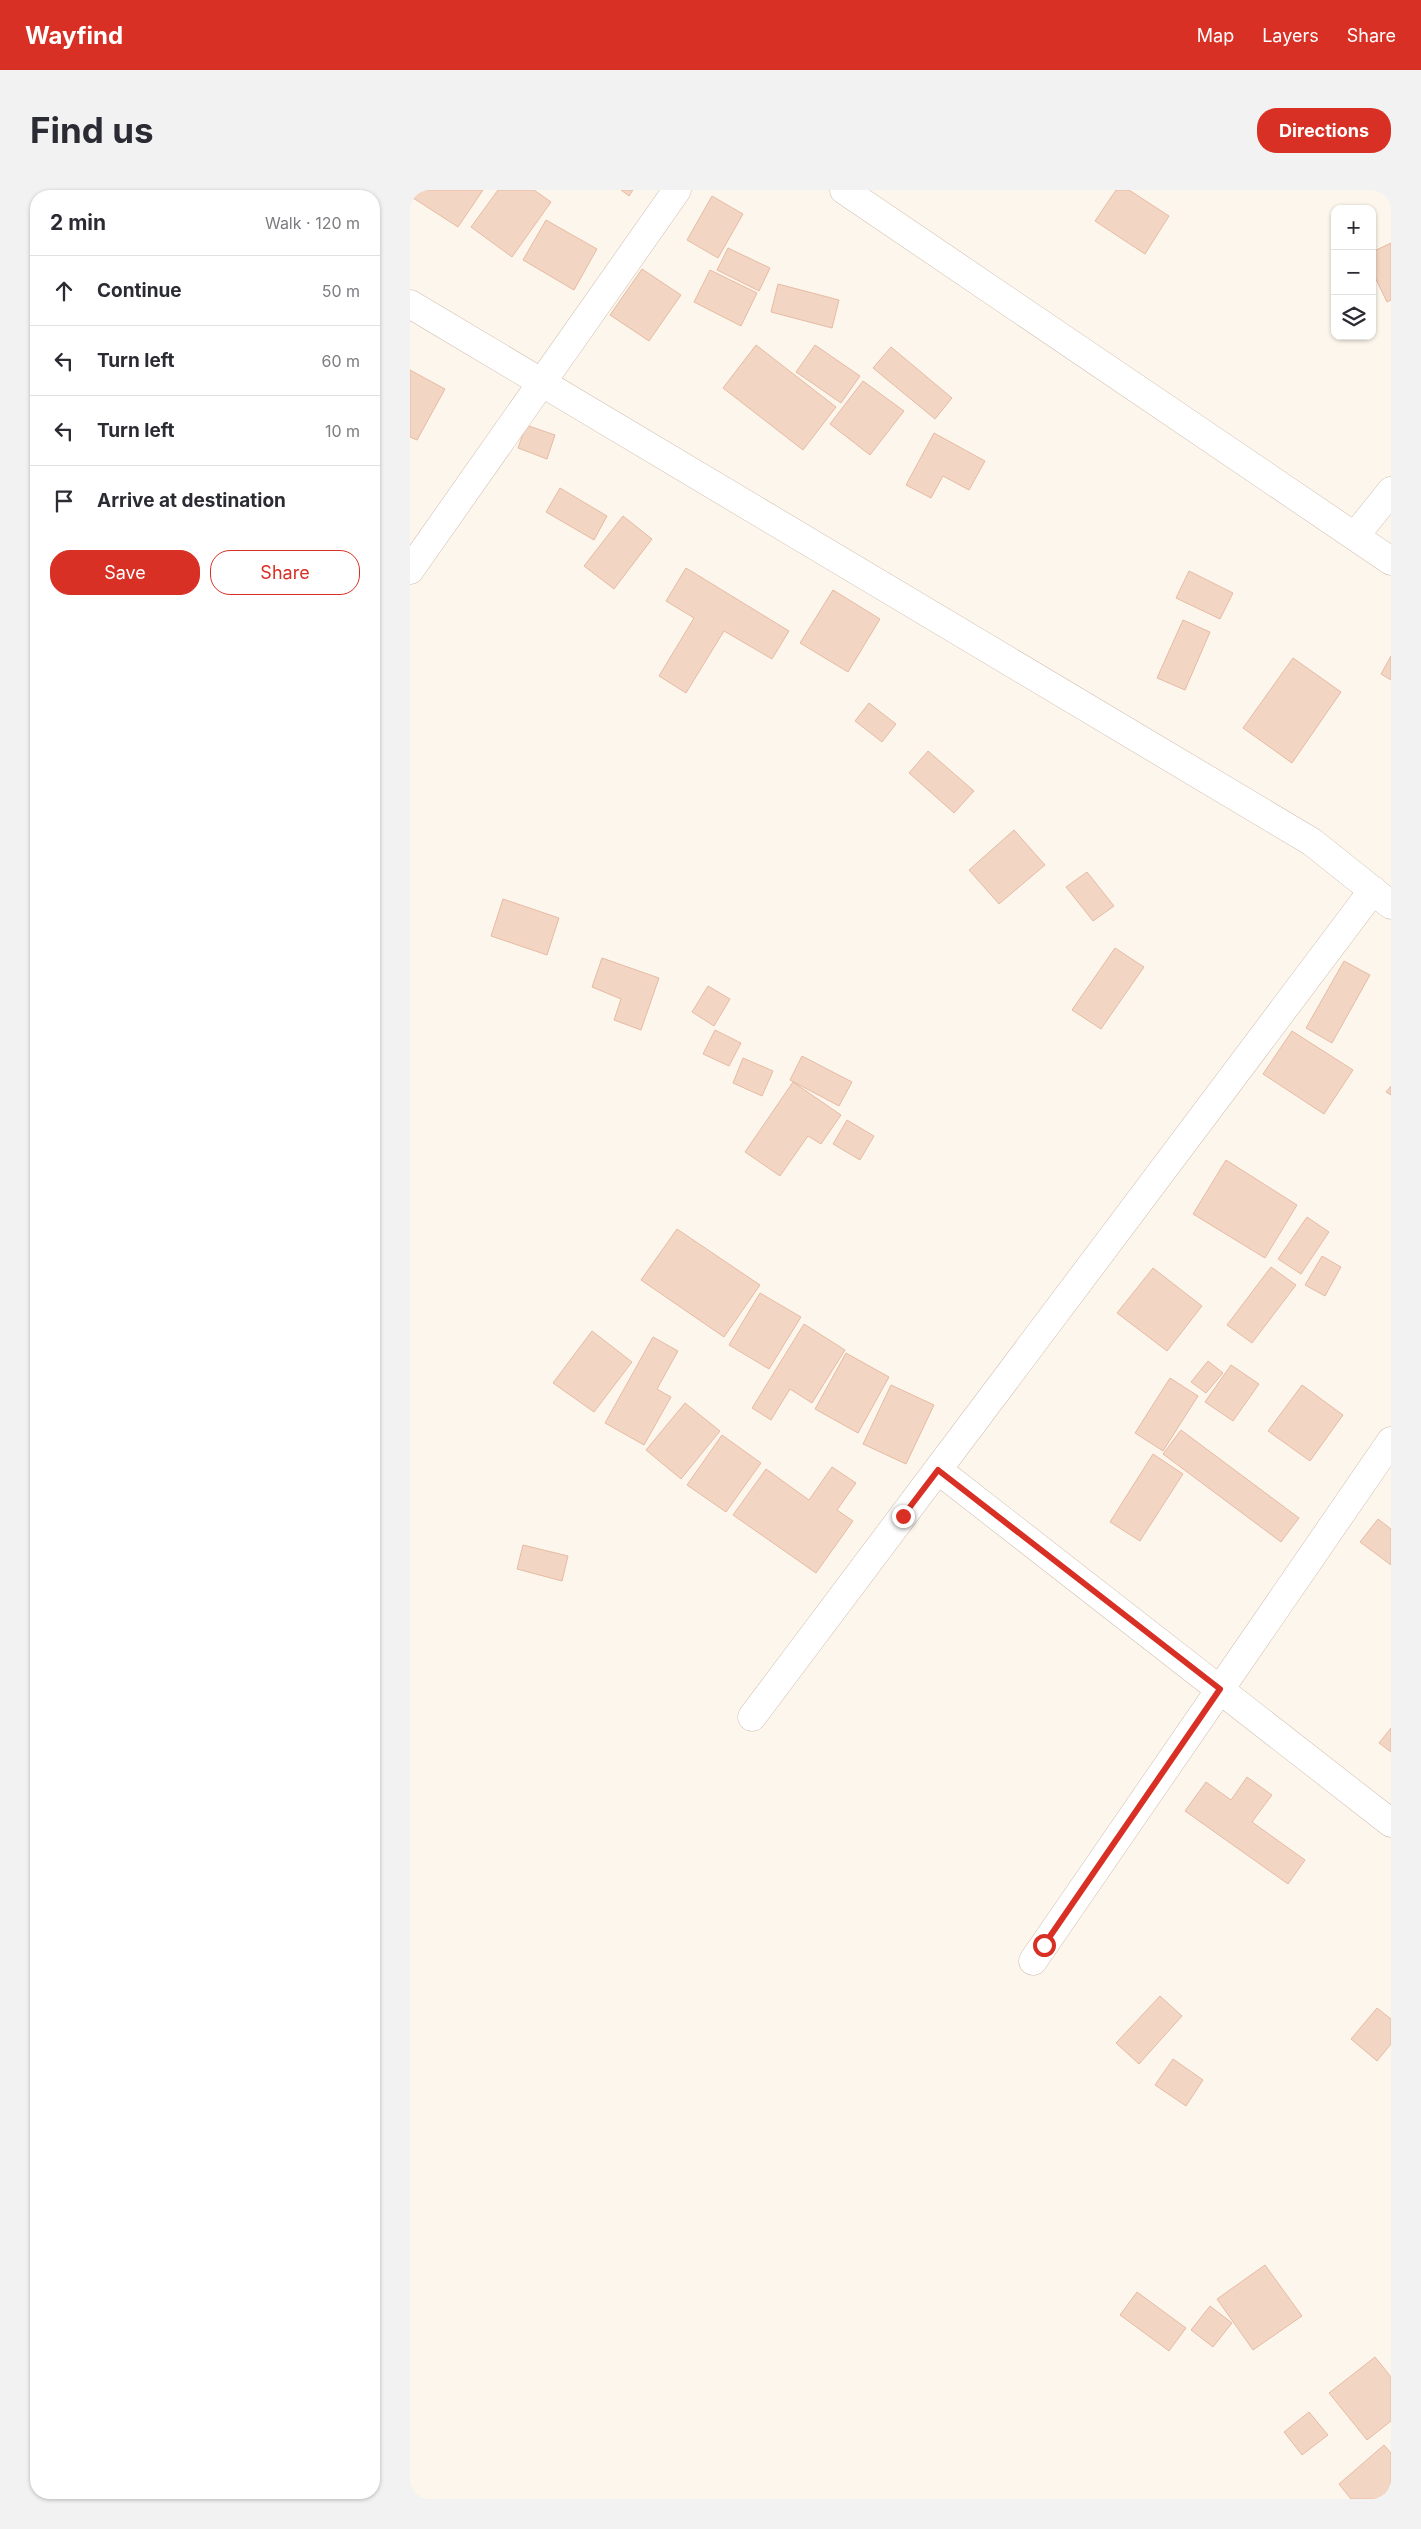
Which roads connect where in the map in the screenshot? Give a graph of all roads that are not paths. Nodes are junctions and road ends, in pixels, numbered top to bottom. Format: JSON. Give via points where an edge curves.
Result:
{"nodes":[{"id":1,"x":677,"y":190,"type":"edge"},
{"id":2,"x":844,"y":190,"type":"edge"},
{"id":3,"x":410,"y":304,"type":"edge"},
{"id":4,"x":542,"y":383,"type":"junction"},
{"id":5,"x":1391,"y":491,"type":"edge"},
{"id":6,"x":1355,"y":536,"type":"junction"},
{"id":7,"x":1391,"y":561,"type":"edge"},
{"id":8,"x":410,"y":570,"type":"edge"},
{"id":9,"x":1382,"y":898,"type":"edge"},
{"id":10,"x":1391,"y":1441,"type":"edge"},
{"id":11,"x":938,"y":1470,"type":"junction"},
{"id":12,"x":1220,"y":1689,"type":"junction"},
{"id":13,"x":752,"y":1717,"type":"dead end"},
{"id":14,"x":1391,"y":1823,"type":"edge"},
{"id":15,"x":1033,"y":1960,"type":"dead end"}],
"edges":[{"from":1,"to":4,"type":"street"},
{"from":2,"to":6,"type":"street"},
{"from":3,"to":4,"type":"street"},
{"from":4,"to":8,"type":"street"},
{"from":4,"to":9,"type":"street","via":[[1312,842]]},
{"from":5,"to":6,"type":"street"},
{"from":6,"to":7,"type":"street"},
{"from":9,"to":11,"type":"street"},
{"from":10,"to":12,"type":"street"},
{"from":11,"to":12,"type":"street"},
{"from":11,"to":13,"type":"street"},
{"from":12,"to":14,"type":"street"},
{"from":12,"to":15,"type":"street"}]}
